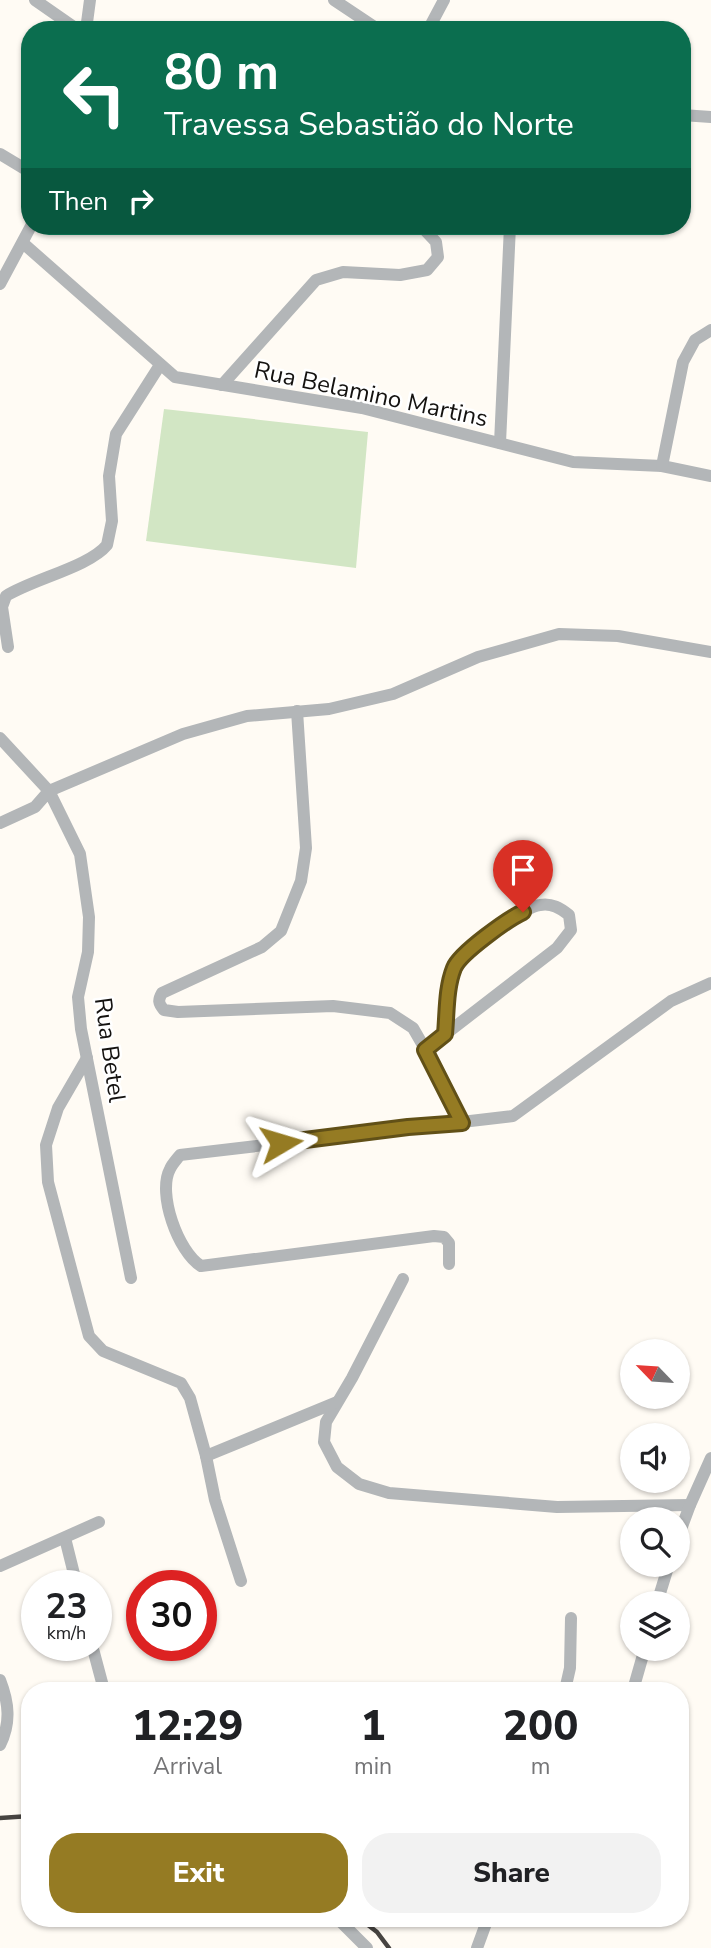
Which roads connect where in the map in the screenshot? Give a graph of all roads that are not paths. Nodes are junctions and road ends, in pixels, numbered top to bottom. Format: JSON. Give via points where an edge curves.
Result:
{"nodes":[{"id":1,"x":35,"y":0,"type":"edge"},
{"id":2,"x":90,"y":0,"type":"edge"},
{"id":3,"x":334,"y":0,"type":"edge"},
{"id":4,"x":444,"y":0,"type":"edge"},
{"id":5,"x":65,"y":21,"type":"edge"},
{"id":6,"x":87,"y":21,"type":"edge"},
{"id":7,"x":366,"y":21,"type":"edge"},
{"id":8,"x":433,"y":21,"type":"edge"},
{"id":9,"x":691,"y":116,"type":"edge"},
{"id":10,"x":711,"y":117,"type":"edge"},
{"id":11,"x":0,"y":154,"type":"edge"},
{"id":12,"x":21,"y":167,"type":"edge"},
{"id":13,"x":28,"y":235,"type":"edge"},
{"id":14,"x":429,"y":235,"type":"edge"},
{"id":15,"x":510,"y":235,"type":"edge"},
{"id":16,"x":24,"y":244,"type":"junction"},
{"id":17,"x":0,"y":284,"type":"edge"},
{"id":18,"x":711,"y":330,"type":"edge"},
{"id":19,"x":160,"y":365,"type":"junction"},
{"id":20,"x":222,"y":385,"type":"junction"},
{"id":21,"x":500,"y":443,"type":"junction"},
{"id":22,"x":662,"y":466,"type":"junction"},
{"id":23,"x":711,"y":476,"type":"edge"},
{"id":24,"x":8,"y":647,"type":"dead end"},
{"id":25,"x":711,"y":652,"type":"edge"},
{"id":26,"x":297,"y":711,"type":"junction"},
{"id":27,"x":0,"y":738,"type":"edge"},
{"id":28,"x":50,"y":791,"type":"junction"},
{"id":29,"x":0,"y":823,"type":"edge"},
{"id":30,"x":711,"y":983,"type":"edge"},
{"id":31,"x":445,"y":1034,"type":"junction"},
{"id":32,"x":425,"y":1050,"type":"junction"},
{"id":33,"x":87,"y":1058,"type":"junction"},
{"id":34,"x":462,"y":1123,"type":"junction"},
{"id":35,"x":449,"y":1264,"type":"dead end"},
{"id":36,"x":131,"y":1278,"type":"dead end"},
{"id":37,"x":403,"y":1279,"type":"dead end"},
{"id":38,"x":337,"y":1402,"type":"junction"},
{"id":39,"x":206,"y":1456,"type":"junction"},
{"id":40,"x":711,"y":1458,"type":"edge"},
{"id":41,"x":690,"y":1505,"type":"joint"},
{"id":42,"x":99,"y":1522,"type":"dead end"},
{"id":43,"x":65,"y":1538,"type":"junction"},
{"id":44,"x":0,"y":1566,"type":"edge"},
{"id":45,"x":73,"y":1570,"type":"edge"},
{"id":46,"x":241,"y":1581,"type":"dead end"},
{"id":47,"x":571,"y":1618,"type":"dead end"},
{"id":48,"x":97,"y":1661,"type":"edge"},
{"id":49,"x":641,"y":1661,"type":"edge"},
{"id":50,"x":0,"y":1680,"type":"edge"},
{"id":51,"x":102,"y":1682,"type":"edge"},
{"id":52,"x":567,"y":1682,"type":"edge"},
{"id":53,"x":635,"y":1682,"type":"edge"},
{"id":54,"x":0,"y":1745,"type":"edge"},
{"id":55,"x":346,"y":1927,"type":"edge"},
{"id":56,"x":484,"y":1927,"type":"edge"},
{"id":57,"x":368,"y":1948,"type":"edge"},
{"id":58,"x":477,"y":1948,"type":"edge"}],
"edges":[{"from":1,"to":5,"type":"street"},
{"from":2,"to":6,"type":"street"},
{"from":3,"to":7,"type":"street"},
{"from":4,"to":8,"type":"street"},
{"from":9,"to":10,"type":"street"},
{"from":11,"to":12,"type":"street"},
{"from":13,"to":16,"type":"street"},
{"from":14,"to":20,"type":"street","via":[[436,242],[438,257],[426,271],[400,275],[343,272],[316,281]]},
{"from":15,"to":21,"type":"street"},
{"from":16,"to":17,"type":"street"},
{"from":16,"to":19,"type":"street","name":"Rua Belamino Martins"},
{"from":18,"to":22,"type":"street","via":[[695,340],[683,362]]},
{"from":19,"to":20,"type":"street","name":"Rua Belamino Martins","via":[[175,377]]},
{"from":19,"to":24,"type":"street","via":[[116,434],[109,475],[112,521],[107,545],[96,556],[6,596],[2,607]]},
{"from":20,"to":21,"type":"street","name":"Rua Belamino Martins","via":[[362,408]]},
{"from":21,"to":22,"type":"street","name":"Rua Belamino Martins","via":[[573,462]]},
{"from":22,"to":23,"type":"street","name":"Rua Belamino Martins"},
{"from":25,"to":26,"type":"street","via":[[618,636],[559,634],[478,657],[393,694],[329,709]]},
{"from":26,"to":28,"type":"street","via":[[247,716],[183,734]]},
{"from":26,"to":32,"type":"street","via":[[306,848],[301,881],[281,931],[262,947],[162,993],[159,1004],[164,1010],[178,1012],[334,1006],[390,1013],[413,1028]]},
{"from":27,"to":28,"type":"street","name":"Rua Betel"},
{"from":28,"to":29,"type":"street","via":[[35,807]]},
{"from":28,"to":33,"type":"street","name":"Rua Betel","via":[[79,854],[89,917],[88,952],[78,997]]},
{"from":30,"to":34,"type":"street","via":[[671,1002],[513,1116]]},
{"from":31,"to":31,"type":"street","via":[[557,948],[570,930],[569,915],[557,906],[539,905],[507,920],[455,964]]},
{"from":31,"to":32,"type":"street"},
{"from":32,"to":34,"type":"street"},
{"from":33,"to":36,"type":"street","name":"Rua Betel"},
{"from":33,"to":39,"type":"street","via":[[58,1108],[46,1145],[48,1182],[89,1336],[103,1351],[181,1383],[190,1398]]},
{"from":34,"to":35,"type":"street","via":[[180,1155],[169,1170],[165,1192],[173,1226],[191,1260],[201,1266],[434,1236],[449,1243]]},
{"from":37,"to":38,"type":"street"},
{"from":38,"to":39,"type":"street"},
{"from":38,"to":41,"type":"street","via":[[326,1422],[324,1442],[337,1468],[359,1484],[389,1493],[557,1507]]},
{"from":39,"to":46,"type":"street"},
{"from":40,"to":41,"type":"street"},
{"from":42,"to":43,"type":"street"},
{"from":43,"to":44,"type":"street"},
{"from":43,"to":45,"type":"street"},
{"from":47,"to":52,"type":"street"},
{"from":48,"to":51,"type":"street"},
{"from":49,"to":53,"type":"street"},
{"from":50,"to":54,"type":"street","via":[[9,1710],[7,1732]]},
{"from":55,"to":57,"type":"street"},
{"from":56,"to":58,"type":"street"}]}
